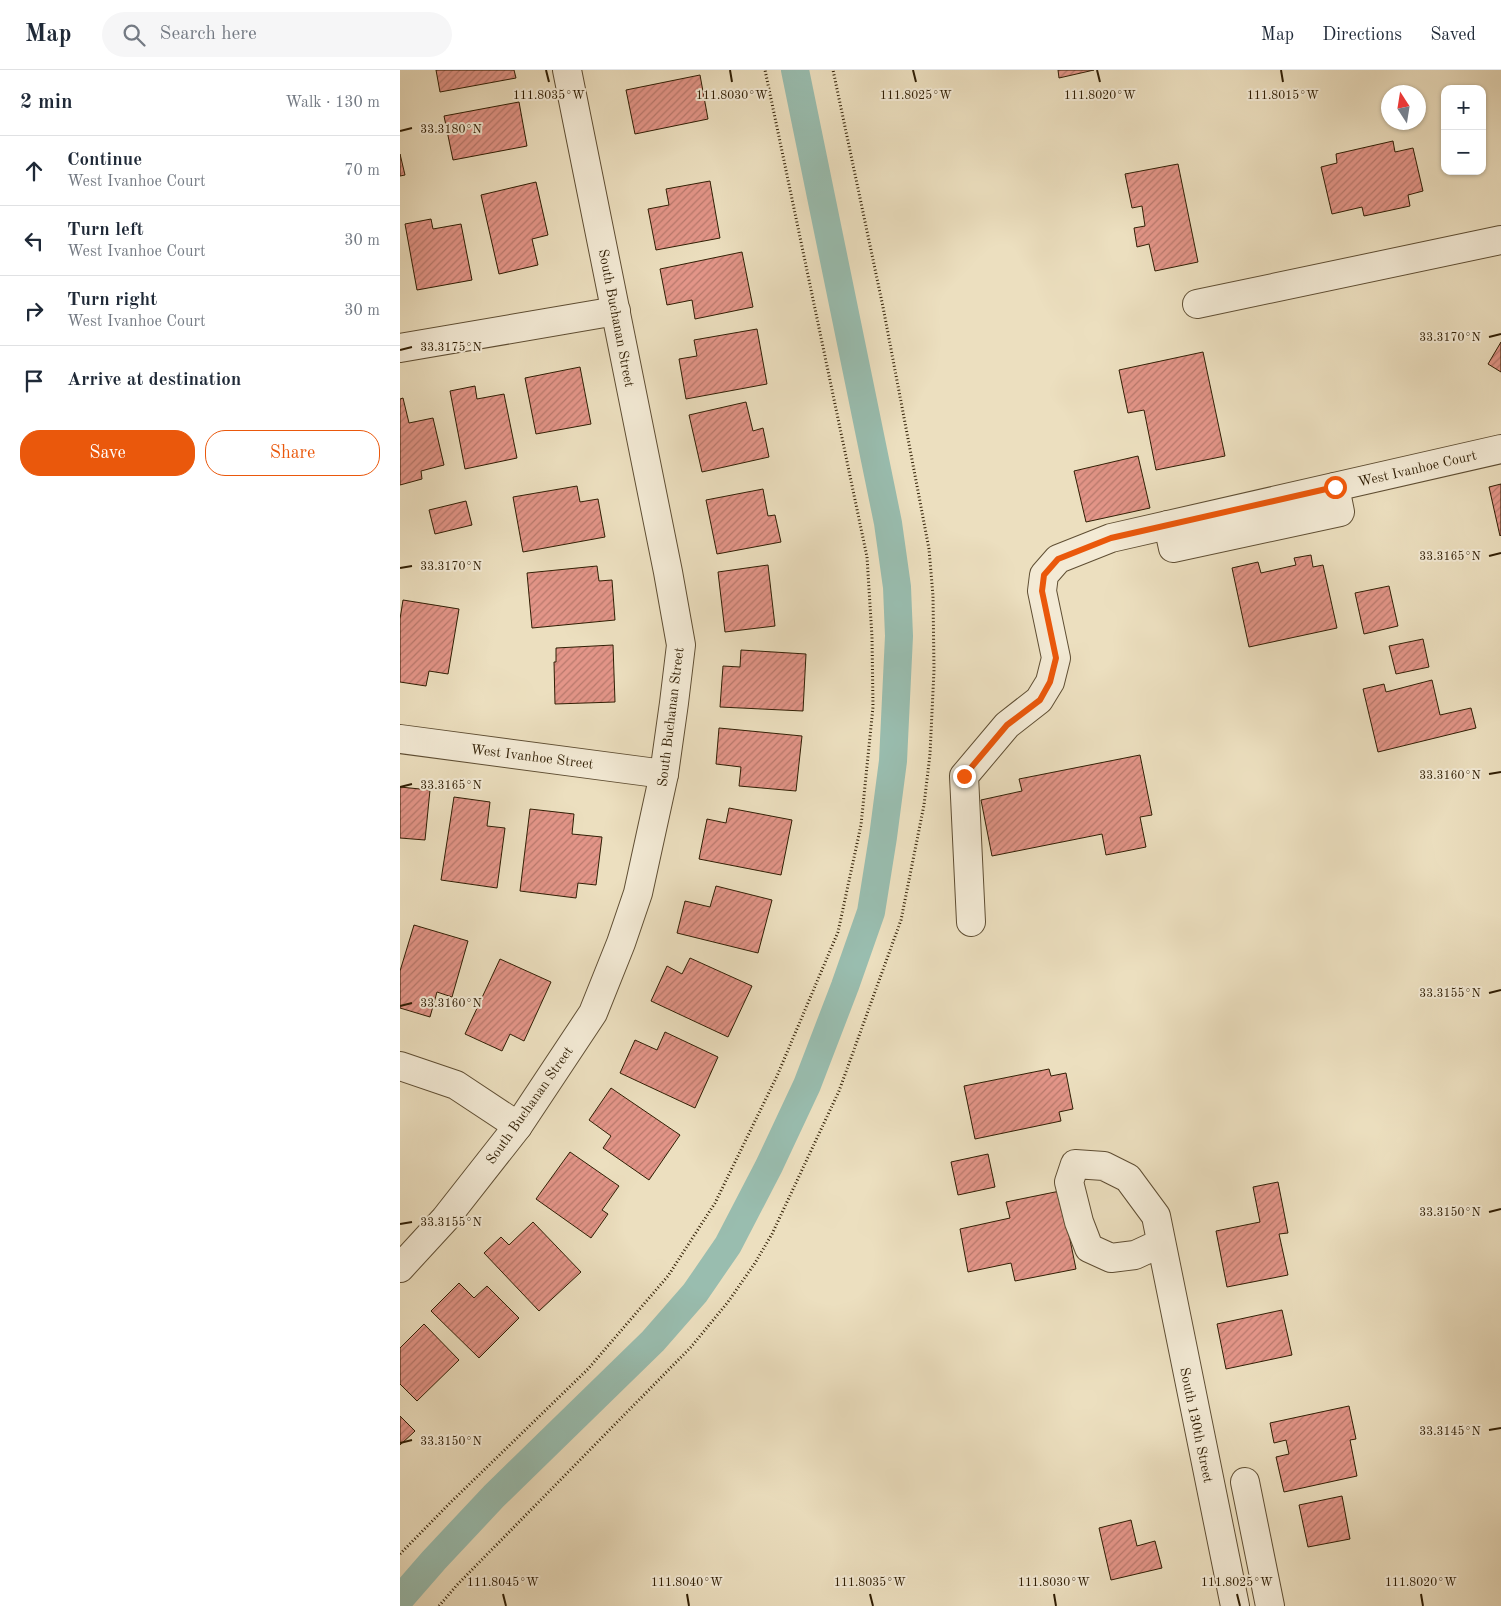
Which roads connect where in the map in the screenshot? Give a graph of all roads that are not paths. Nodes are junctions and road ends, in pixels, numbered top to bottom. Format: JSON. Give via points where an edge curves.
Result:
{"nodes":[{"id":1,"x":567,"y":70,"type":"edge"},
{"id":2,"x":1501,"y":240,"type":"edge"},
{"id":3,"x":1197,"y":304,"type":"dead end"},
{"id":4,"x":616,"y":311,"type":"junction"},
{"id":5,"x":400,"y":348,"type":"edge"},
{"id":6,"x":1501,"y":449,"type":"edge"},
{"id":7,"x":400,"y":739,"type":"edge"},
{"id":8,"x":664,"y":774,"type":"junction"},
{"id":9,"x":971,"y":922,"type":"dead end"},
{"id":10,"x":400,"y":1066,"type":"edge"},
{"id":11,"x":518,"y":1126,"type":"junction"},
{"id":12,"x":1160,"y":1243,"type":"dead end"},
{"id":13,"x":400,"y":1268,"type":"edge"},
{"id":14,"x":1245,"y":1482,"type":"dead end"},
{"id":15,"x":1235,"y":1606,"type":"edge"},
{"id":16,"x":1270,"y":1606,"type":"edge"}],
"edges":[{"from":1,"to":4,"type":"street","name":"South Buchanan Street"},
{"from":2,"to":3,"type":"street"},
{"from":4,"to":5,"type":"street"},
{"from":4,"to":8,"type":"street","name":"South Buchanan Street","via":[[681,645]]},
{"from":6,"to":9,"type":"street","name":"West Ivanhoe Court","via":[[1111,538],[1058,559],[1044,575],[1042,591],[1056,658],[1050,682],[1040,700],[1007,725],[964,776]]},
{"from":7,"to":8,"type":"street","name":"West Ivanhoe Street"},
{"from":8,"to":11,"type":"street","name":"South Buchanan Street","via":[[638,893],[593,1013]]},
{"from":10,"to":11,"type":"street","via":[[456,1085]]},
{"from":11,"to":13,"type":"street","name":"South Buchanan Street","via":[[445,1219]]},
{"from":12,"to":15,"type":"street","name":"South 130th Street"},
{"from":14,"to":16,"type":"street"}]}
